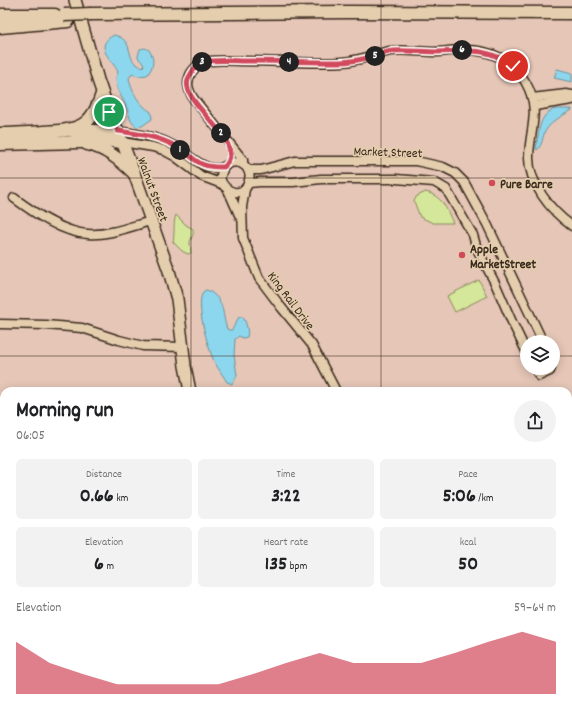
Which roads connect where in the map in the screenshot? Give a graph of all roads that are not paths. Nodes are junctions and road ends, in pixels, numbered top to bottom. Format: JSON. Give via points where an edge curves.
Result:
{"nodes":[{"id":1,"x":75,"y":0,"type":"edge"},
{"id":2,"x":572,"y":13,"type":"edge"},
{"id":3,"x":0,"y":15,"type":"edge"},
{"id":4,"x":66,"y":18,"type":"junction"},
{"id":5,"x":0,"y":27,"type":"edge"},
{"id":6,"x":102,"y":94,"type":"junction"},
{"id":7,"x":572,"y":94,"type":"edge"},
{"id":8,"x":572,"y":100,"type":"edge"},
{"id":9,"x":533,"y":102,"type":"junction"},
{"id":10,"x":63,"y":131,"type":"junction"},
{"id":11,"x":0,"y":134,"type":"edge"},
{"id":12,"x":223,"y":136,"type":"junction"},
{"id":13,"x":120,"y":137,"type":"junction"},
{"id":14,"x":80,"y":142,"type":"junction"},
{"id":15,"x":0,"y":144,"type":"edge"},
{"id":16,"x":225,"y":166,"type":"junction"},
{"id":17,"x":246,"y":167,"type":"junction"},
{"id":18,"x":134,"y":173,"type":"junction"},
{"id":19,"x":247,"y":186,"type":"junction"},
{"id":20,"x":225,"y":187,"type":"junction"},
{"id":21,"x":14,"y":198,"type":"dead end"},
{"id":22,"x":241,"y":219,"type":"junction"},
{"id":23,"x":151,"y":221,"type":"junction"},
{"id":24,"x":572,"y":226,"type":"edge"},
{"id":25,"x":0,"y":324,"type":"edge"},
{"id":26,"x":540,"y":335,"type":"edge"},
{"id":27,"x":520,"y":339,"type":"edge"},
{"id":28,"x":183,"y":347,"type":"junction"},
{"id":29,"x":189,"y":387,"type":"edge"},
{"id":30,"x":334,"y":387,"type":"edge"}],
"edges":[{"from":1,"to":6,"type":"main road","name":"Walnut Street"},
{"from":2,"to":4,"type":"highway","bridge":true,"via":[[87,14]]},
{"from":3,"to":4,"type":"highway"},
{"from":4,"to":5,"type":"highway"},
{"from":6,"to":10,"type":"highway","via":[[98,107],[86,122],[79,127]]},
{"from":6,"to":13,"type":"main road","name":"Walnut Street"},
{"from":7,"to":9,"type":"street"},
{"from":8,"to":9,"type":"street"},
{"from":9,"to":12,"type":"street","via":[[526,82],[513,66],[493,54],[473,50],[391,51],[344,62],[202,62],[194,68],[187,80],[188,90]]},
{"from":9,"to":24,"type":"street","via":[[535,114],[529,158],[531,170],[543,197]]},
{"from":10,"to":11,"type":"highway"},
{"from":10,"to":13,"type":"highway"},
{"from":12,"to":16,"type":"street","via":[[230,150]]},
{"from":12,"to":17,"type":"street"},
{"from":13,"to":14,"type":"highway"},
{"from":13,"to":16,"type":"street","name":"Market Street","via":[[140,134],[155,138],[175,146],[198,163],[210,168]]},
{"from":13,"to":18,"type":"main road","name":"Walnut Street"},
{"from":13,"to":20,"type":"street","via":[[163,150],[201,176]]},
{"from":14,"to":15,"type":"highway"},
{"from":14,"to":18,"type":"highway","via":[[107,151]]},
{"from":16,"to":17,"type":"street","name":"Market Street","via":[[238,162]]},
{"from":16,"to":20,"type":"street","via":[[220,178]]},
{"from":17,"to":19,"type":"street","via":[[250,176]]},
{"from":17,"to":26,"type":"street","name":"Market Street","via":[[261,170],[295,161],[416,161],[443,167],[455,173],[464,182],[486,224]]},
{"from":18,"to":23,"type":"main road","name":"Walnut Street"},
{"from":19,"to":20,"type":"street","via":[[235,192]]},
{"from":19,"to":22,"type":"street","name":"King Rail Drive"},
{"from":19,"to":27,"type":"street","via":[[260,182],[321,179],[434,182],[446,189],[473,235]]},
{"from":20,"to":22,"type":"street","name":"King Rail Drive"},
{"from":21,"to":23,"type":"street","via":[[30,210],[76,232],[109,232]]},
{"from":22,"to":30,"type":"street","name":"King Rail Drive","via":[[243,238],[259,278],[312,345]]},
{"from":23,"to":28,"type":"main road","name":"Walnut Street","via":[[177,299]]},
{"from":25,"to":28,"type":"street","via":[[82,328],[143,346]]},
{"from":28,"to":29,"type":"main road","name":"Walnut Street"}]}
